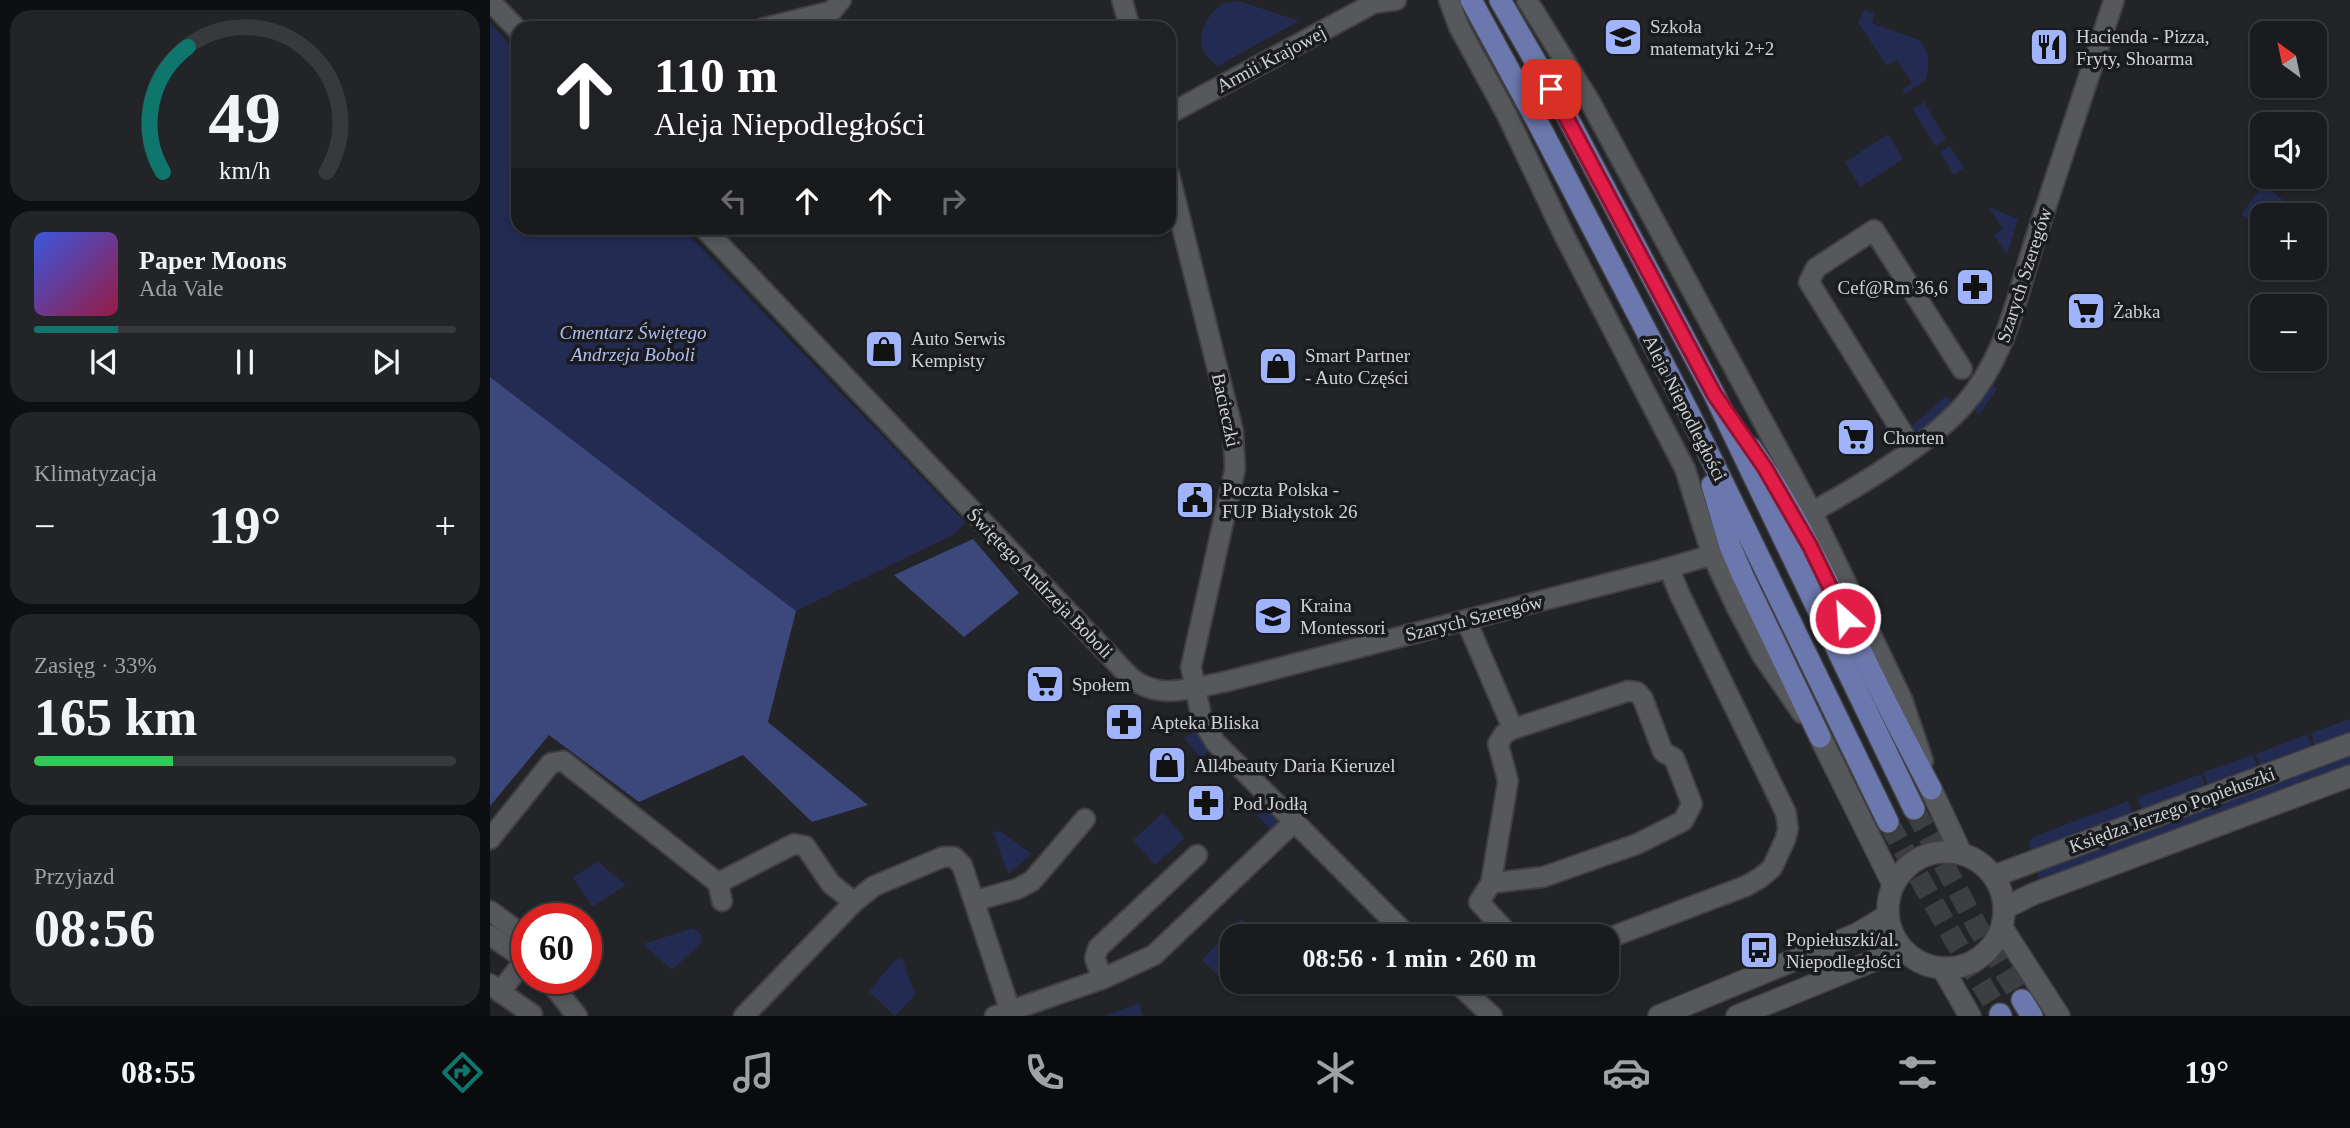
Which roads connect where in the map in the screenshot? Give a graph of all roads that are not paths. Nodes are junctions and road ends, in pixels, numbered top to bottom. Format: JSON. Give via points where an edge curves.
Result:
{"nodes":[{"id":1,"x":841,"y":0,"type":"edge"},
{"id":2,"x":1122,"y":0,"type":"edge"},
{"id":3,"x":1396,"y":0,"type":"edge"},
{"id":4,"x":1459,"y":0,"type":"edge"},
{"id":5,"x":1500,"y":0,"type":"edge"},
{"id":6,"x":1527,"y":0,"type":"edge"},
{"id":7,"x":2114,"y":0,"type":"edge"},
{"id":8,"x":490,"y":1,"type":"edge"},
{"id":9,"x":1375,"y":2,"type":"edge"},
{"id":10,"x":792,"y":21,"type":"edge"},
{"id":11,"x":1128,"y":21,"type":"edge"},
{"id":12,"x":511,"y":23,"type":"edge"},
{"id":13,"x":1176,"y":110,"type":"edge"},
{"id":14,"x":1176,"y":202,"type":"edge"},
{"id":15,"x":711,"y":235,"type":"edge"},
{"id":16,"x":1962,"y":369,"type":"dead end"},
{"id":17,"x":1714,"y":394,"type":"junction"},
{"id":18,"x":1689,"y":413,"type":"junction"},
{"id":19,"x":1912,"y":449,"type":"junction"},
{"id":20,"x":1812,"y":512,"type":"junction"},
{"id":21,"x":1712,"y":555,"type":"junction"},
{"id":22,"x":1669,"y":568,"type":"junction"},
{"id":23,"x":1466,"y":620,"type":"junction"},
{"id":24,"x":1195,"y":688,"type":"junction"},
{"id":25,"x":1513,"y":729,"type":"junction"},
{"id":26,"x":1820,"y":737,"type":"junction"},
{"id":27,"x":2350,"y":744,"type":"edge"},
{"id":28,"x":2350,"y":776,"type":"edge"},
{"id":29,"x":1931,"y":789,"type":"junction"},
{"id":30,"x":1913,"y":809,"type":"tunnel mouth"},
{"id":31,"x":1085,"y":819,"type":"dead end"},
{"id":32,"x":1294,"y":822,"type":"junction"},
{"id":33,"x":1888,"y":822,"type":"tunnel mouth"},
{"id":34,"x":490,"y":839,"type":"edge"},
{"id":35,"x":1961,"y":853,"type":"junction"},
{"id":36,"x":1197,"y":855,"type":"dead end"},
{"id":37,"x":1994,"y":876,"type":"junction"},
{"id":38,"x":1491,"y":883,"type":"junction"},
{"id":39,"x":1893,"y":884,"type":"junction"},
{"id":40,"x":974,"y":901,"type":"junction"},
{"id":41,"x":854,"y":902,"type":"junction"},
{"id":42,"x":490,"y":911,"type":"edge"},
{"id":43,"x":1887,"y":916,"type":"junction"},
{"id":44,"x":2003,"y":918,"type":"junction"},
{"id":45,"x":1396,"y":924,"type":"edge"},
{"id":46,"x":1499,"y":924,"type":"edge"},
{"id":47,"x":511,"y":927,"type":"edge"},
{"id":48,"x":1619,"y":934,"type":"edge"},
{"id":49,"x":490,"y":935,"type":"edge"},
{"id":50,"x":1902,"y":949,"type":"junction"},
{"id":51,"x":511,"y":950,"type":"edge"},
{"id":52,"x":1943,"y":969,"type":"junction"},
{"id":53,"x":511,"y":974,"type":"edge"},
{"id":54,"x":1102,"y":979,"type":"junction"},
{"id":55,"x":495,"y":988,"type":"edge"},
{"id":56,"x":560,"y":994,"type":"edge"},
{"id":57,"x":1469,"y":994,"type":"edge"},
{"id":58,"x":532,"y":1014,"type":"edge"},
{"id":59,"x":1005,"y":1014,"type":"edge"},
{"id":60,"x":578,"y":1016,"type":"edge"},
{"id":61,"x":744,"y":1016,"type":"edge"},
{"id":62,"x":1492,"y":1016,"type":"edge"},
{"id":63,"x":1659,"y":1016,"type":"edge"},
{"id":64,"x":1737,"y":1016,"type":"edge"},
{"id":65,"x":1970,"y":1016,"type":"edge"},
{"id":66,"x":2059,"y":1016,"type":"edge"}],
"edges":[{"from":1,"to":10,"type":"street","via":[[832,11]]},
{"from":2,"to":11,"type":"street"},
{"from":3,"to":9,"type":"street","name":"Armii Krajowej"},
{"from":4,"to":18,"type":"main road","name":"Aleja Niepodległości","via":[[1538,123]]},
{"from":4,"to":21,"type":"street","via":[[1458,27],[1685,469]]},
{"from":5,"to":17,"type":"main road","name":"Aleja Niepodległości"},
{"from":6,"to":20,"type":"street","via":[[1602,122]]},
{"from":7,"to":19,"type":"street","name":"Szarych Szeregów","via":[[2005,339],[1964,405]]},
{"from":8,"to":12,"type":"street"},
{"from":9,"to":13,"type":"street","name":"Armii Krajowej"},
{"from":14,"to":24,"type":"street","name":"Bacieczki","via":[[1235,452],[1235,469],[1194,646]]},
{"from":15,"to":24,"type":"street","name":"Świętego Andrzeja Boboli","via":[[1130,677],[1153,691]]},
{"from":16,"to":19,"type":"street","via":[[1874,230],[1816,268],[1809,282]]},
{"from":17,"to":29,"type":"main road","via":[[1765,468],[1810,546]]},
{"from":17,"to":30,"type":"main road","name":"Aleja Niepodległości"},
{"from":18,"to":26,"type":"main road","via":[[1730,546]]},
{"from":18,"to":33,"type":"main road","name":"Aleja Niepodległości"},
{"from":19,"to":20,"type":"street","name":"Szarych Szeregów"},
{"from":20,"to":29,"type":"street","via":[[1902,699]]},
{"from":21,"to":22,"type":"street","name":"Szarych Szeregów"},
{"from":21,"to":26,"type":"street","via":[[1762,655]]},
{"from":22,"to":23,"type":"street","name":"Szarych Szeregów"},
{"from":22,"to":48,"type":"street","via":[[1786,813],[1788,829],[1772,868],[1746,886]]},
{"from":23,"to":24,"type":"street","name":"Szarych Szeregów"},
{"from":23,"to":25,"type":"street"},
{"from":24,"to":32,"type":"street","via":[[1202,720],[1216,742]]},
{"from":25,"to":38,"type":"street","via":[[1498,744],[1508,781]]},
{"from":25,"to":38,"type":"street","via":[[1628,691],[1637,692],[1663,752],[1674,758],[1692,804],[1683,821],[1637,844],[1543,877]]},
{"from":26,"to":39,"type":"main road"},
{"from":27,"to":37,"type":"main road","name":"Księdza Jerzego Popiełuszki"},
{"from":28,"to":44,"type":"main road","name":"Księdza Jerzego Popiełuszki","via":[[2033,894]]},
{"from":29,"to":35,"type":"main road"},
{"from":31,"to":40,"type":"street","via":[[1032,881]]},
{"from":32,"to":45,"type":"street"},
{"from":32,"to":54,"type":"street","via":[[1154,955]]},
{"from":34,"to":41,"type":"street","via":[[551,763],[563,761],[720,892],[794,844],[805,846],[831,884]]},
{"from":35,"to":37,"type":"main road"},
{"from":35,"to":39,"type":"main road","via":[[1929,854],[1908,866]]},
{"from":36,"to":54,"type":"street","via":[[1098,948],[1095,958]]},
{"from":37,"to":44,"type":"main road","via":[[2002,891]]},
{"from":38,"to":46,"type":"street","via":[[1479,902]]},
{"from":39,"to":43,"type":"main road"},
{"from":40,"to":41,"type":"street","via":[[962,865],[954,857],[943,857],[874,886]]},
{"from":40,"to":59,"type":"street"},
{"from":41,"to":61,"type":"street"},
{"from":42,"to":47,"type":"street"},
{"from":43,"to":50,"type":"main road"},
{"from":43,"to":63,"type":"main road","via":[[1857,934]]},
{"from":44,"to":52,"type":"main road","via":[[1995,942],[1979,958]]},
{"from":44,"to":66,"type":"main road"},
{"from":49,"to":51,"type":"street"},
{"from":50,"to":52,"type":"main road","via":[[1928,966]]},
{"from":50,"to":64,"type":"main road"},
{"from":52,"to":65,"type":"main road"},
{"from":53,"to":55,"type":"street"},
{"from":54,"to":59,"type":"street"},
{"from":55,"to":58,"type":"street"},
{"from":56,"to":60,"type":"street"},
{"from":57,"to":62,"type":"street"}]}
